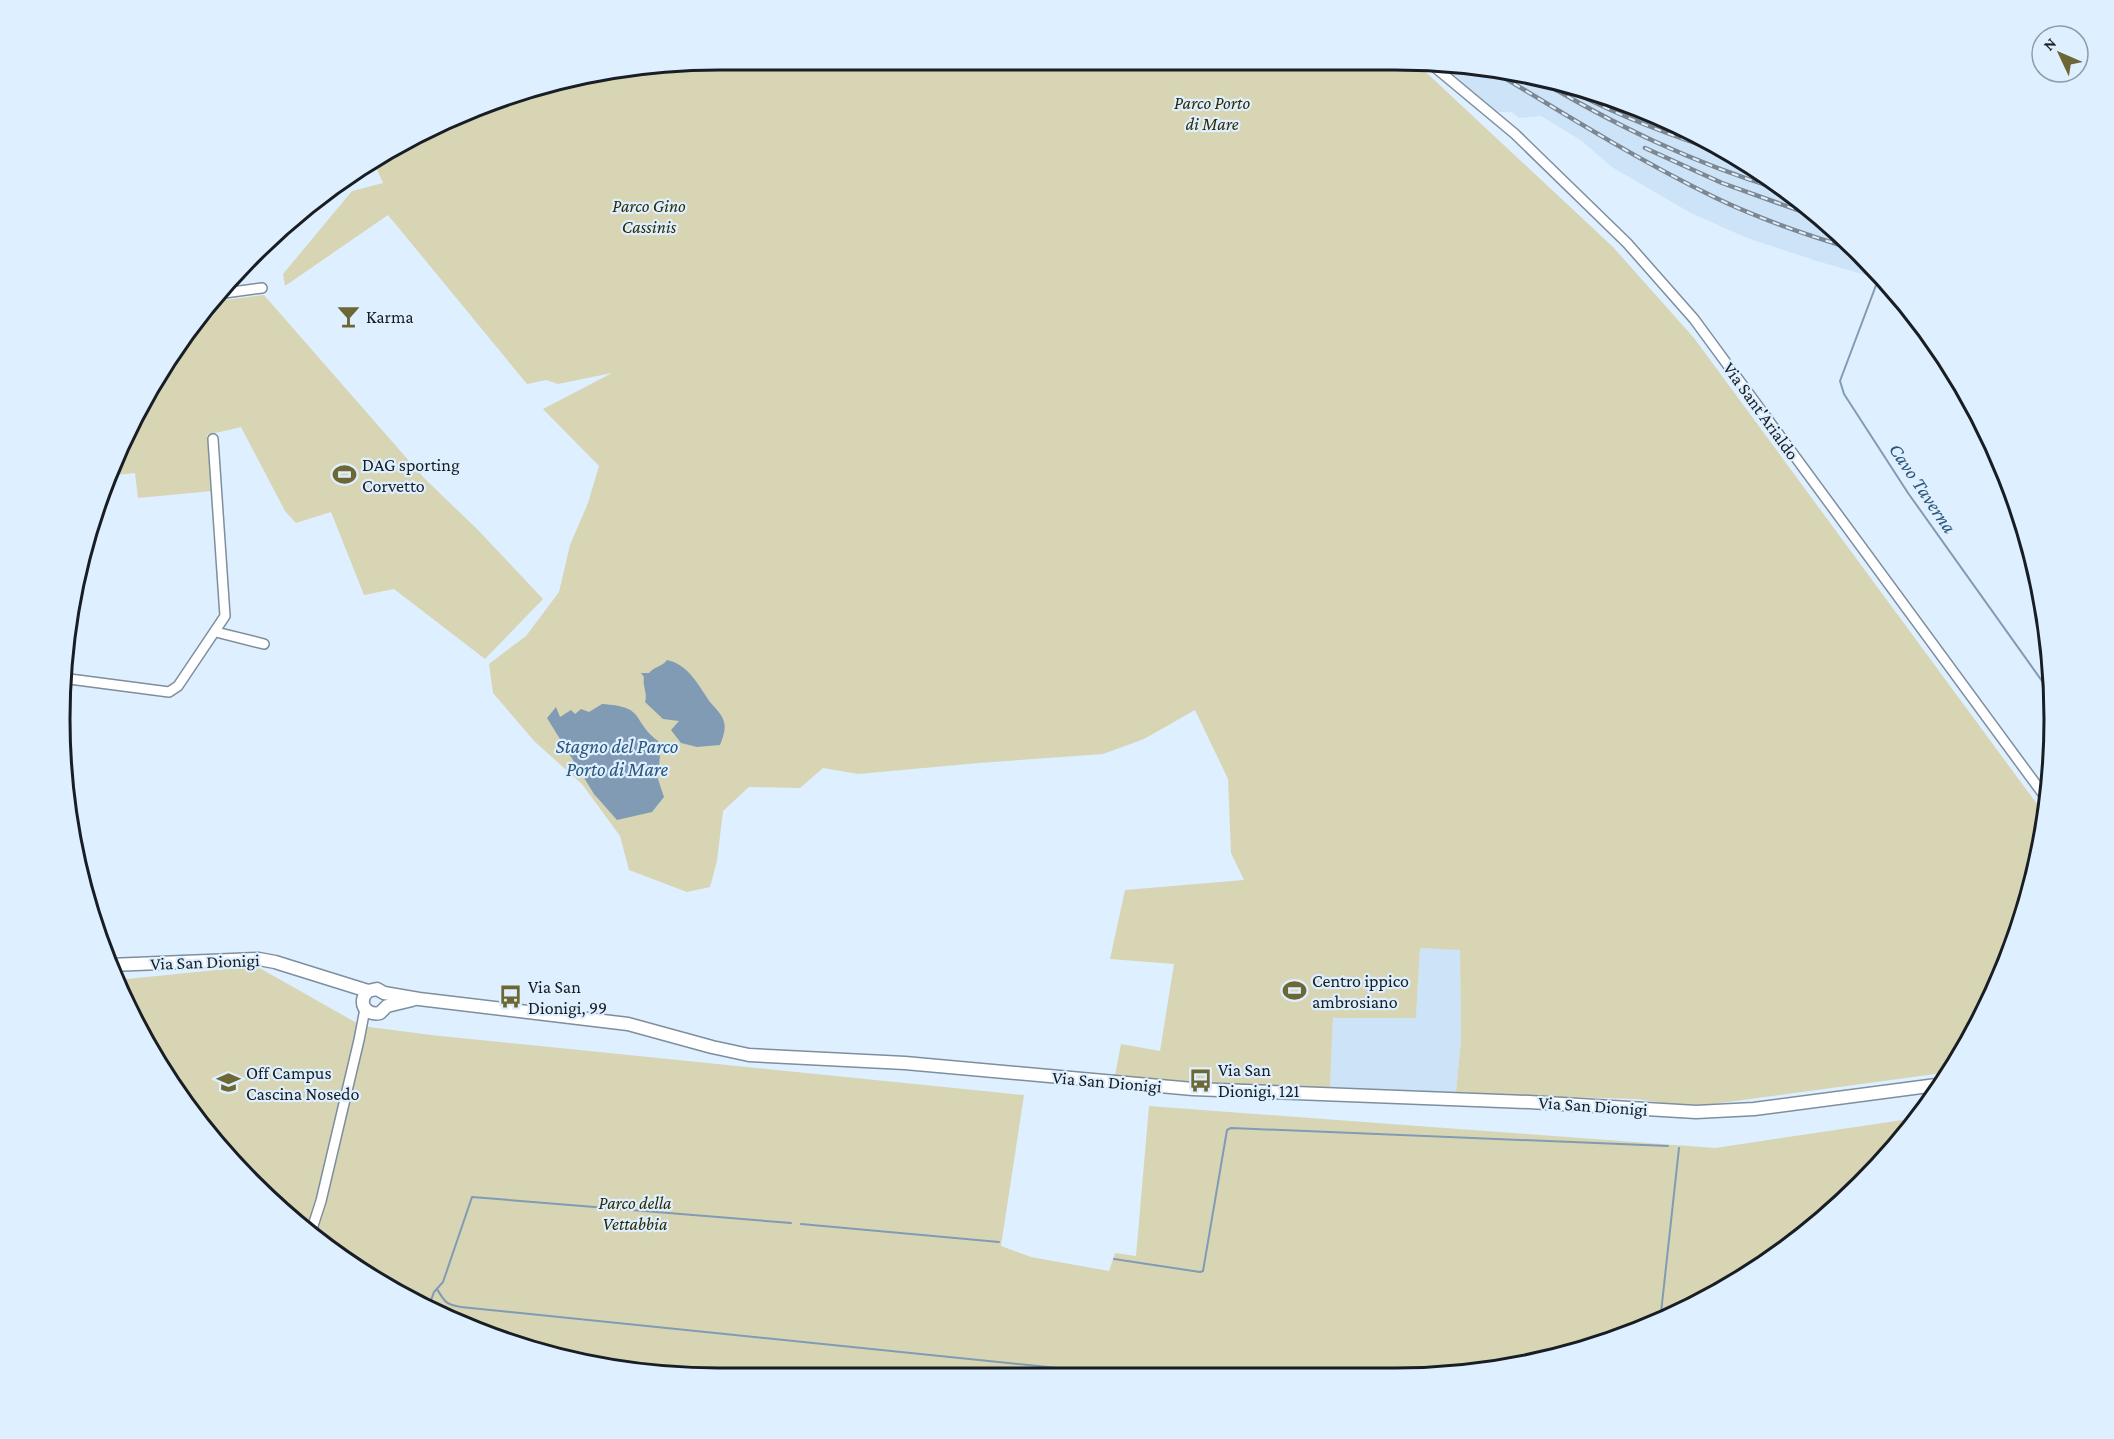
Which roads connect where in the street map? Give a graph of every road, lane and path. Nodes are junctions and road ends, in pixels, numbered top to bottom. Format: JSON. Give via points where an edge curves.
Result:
{"nodes":[{"id":1,"x":1441,"y":72,"type":"edge"},
{"id":2,"x":262,"y":288,"type":"dead end"},
{"id":3,"x":232,"y":292,"type":"edge"},
{"id":4,"x":213,"y":439,"type":"dead end"},
{"id":5,"x":216,"y":632,"type":"junction"},
{"id":6,"x":264,"y":644,"type":"dead end"},
{"id":7,"x":72,"y":679,"type":"edge"},
{"id":8,"x":2039,"y":789,"type":"edge"},
{"id":9,"x":119,"y":965,"type":"edge"},
{"id":10,"x":384,"y":993,"type":"junction"},
{"id":11,"x":419,"y":999,"type":"junction"},
{"id":12,"x":367,"y":1004,"type":"junction"},
{"id":13,"x":387,"y":1006,"type":"junction"},
{"id":14,"x":1930,"y":1086,"type":"edge"},
{"id":15,"x":313,"y":1225,"type":"edge"}],
"edges":[{"from":1,"to":8,"type":"street","name":"Via Sant'Arialdo","via":[[1524,142],[1627,243],[1694,319]]},
{"from":2,"to":3,"type":"street"},
{"from":4,"to":5,"type":"street","via":[[225,616]]},
{"from":5,"to":6,"type":"street"},
{"from":5,"to":7,"type":"street","via":[[178,686],[169,692]]},
{"from":9,"to":12,"type":"street","name":"Via San Dionigi","via":[[259,959],[333,981]]},
{"from":10,"to":11,"type":"street","name":"Via San Dionigi"},
{"from":10,"to":12,"type":"street","name":"Via San Dionigi","via":[[376,989]]},
{"from":10,"to":13,"type":"street"},
{"from":11,"to":13,"type":"street","name":"Via San Dionigi"},
{"from":11,"to":14,"type":"street","name":"Via San Dionigi","via":[[628,1024],[749,1055],[1195,1089],[1696,1112],[1754,1109]]},
{"from":12,"to":13,"type":"street","name":"Via San Dionigi","via":[[380,1013]]},
{"from":12,"to":15,"type":"street"}]}
